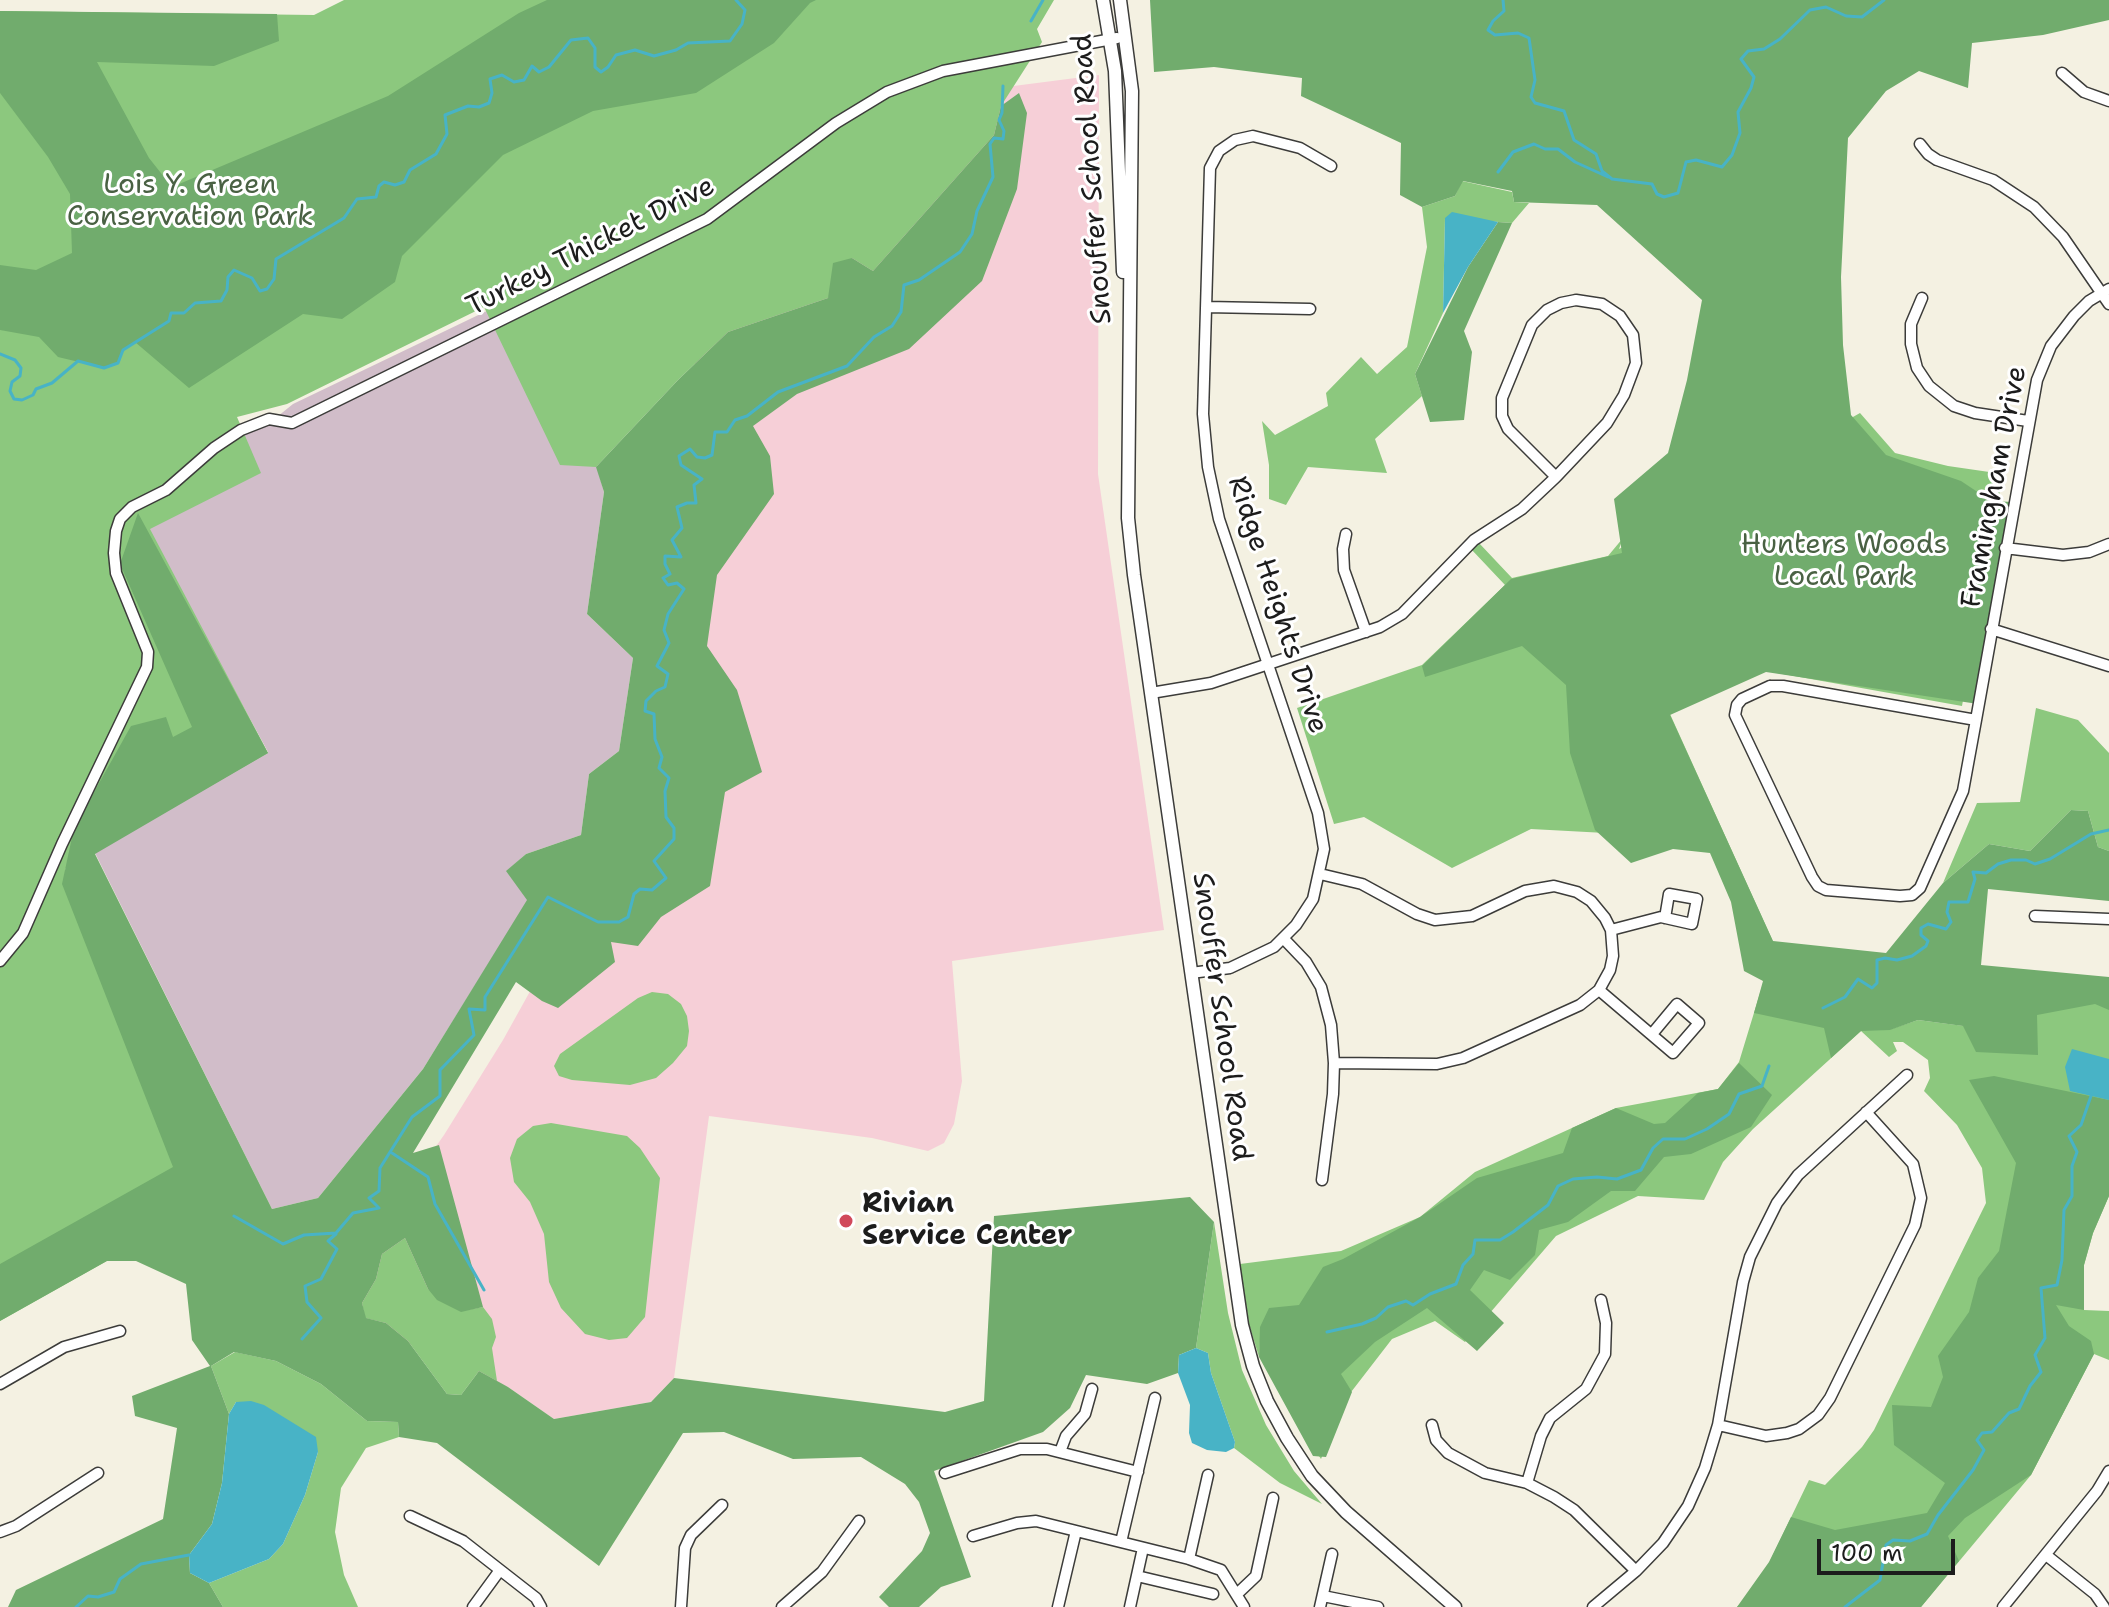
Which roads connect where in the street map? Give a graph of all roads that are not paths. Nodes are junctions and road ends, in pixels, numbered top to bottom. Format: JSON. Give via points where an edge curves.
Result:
{"nodes":[{"id":1,"x":1103,"y":0,"type":"edge"},
{"id":2,"x":1120,"y":0,"type":"edge"},
{"id":3,"x":1126,"y":36,"type":"junction"},
{"id":4,"x":1111,"y":39,"type":"junction"},
{"id":5,"x":2062,"y":73,"type":"dead end"},
{"id":6,"x":2109,"y":101,"type":"edge"},
{"id":7,"x":1920,"y":144,"type":"dead end"},
{"id":8,"x":1331,"y":166,"type":"dead end"},
{"id":9,"x":2105,"y":291,"type":"edge"},
{"id":10,"x":1922,"y":298,"type":"dead end"},
{"id":11,"x":2109,"y":304,"type":"edge"},
{"id":12,"x":1206,"y":307,"type":"junction"},
{"id":13,"x":1310,"y":309,"type":"dead end"},
{"id":14,"x":1128,"y":355,"type":"junction"},
{"id":15,"x":2028,"y":421,"type":"junction"},
{"id":16,"x":1556,"y":477,"type":"junction"},
{"id":17,"x":1346,"y":534,"type":"dead end"},
{"id":18,"x":2109,"y":544,"type":"edge"},
{"id":19,"x":2005,"y":548,"type":"junction"},
{"id":20,"x":1991,"y":629,"type":"junction"},
{"id":21,"x":1366,"y":632,"type":"junction"},
{"id":22,"x":1269,"y":665,"type":"junction"},
{"id":23,"x":2109,"y":666,"type":"edge"},
{"id":24,"x":1151,"y":693,"type":"junction"},
{"id":25,"x":1976,"y":720,"type":"junction"},
{"id":26,"x":1320,"y":874,"type":"junction"},
{"id":27,"x":2035,"y":916,"type":"dead end"},
{"id":28,"x":1665,"y":918,"type":"dead end"},
{"id":29,"x":2109,"y":919,"type":"edge"},
{"id":30,"x":1611,"y":930,"type":"junction"},
{"id":31,"x":1283,"y":938,"type":"junction"},
{"id":32,"x":0,"y":961,"type":"edge"},
{"id":33,"x":1191,"y":973,"type":"junction"},
{"id":34,"x":1599,"y":990,"type":"junction"},
{"id":35,"x":1652,"y":1034,"type":"junction"},
{"id":36,"x":1334,"y":1063,"type":"junction"},
{"id":37,"x":1907,"y":1075,"type":"dead end"},
{"id":38,"x":1866,"y":1112,"type":"junction"},
{"id":39,"x":1322,"y":1180,"type":"dead end"},
{"id":40,"x":1601,"y":1300,"type":"dead end"},
{"id":41,"x":120,"y":1331,"type":"dead end"},
{"id":42,"x":0,"y":1384,"type":"edge"},
{"id":43,"x":1092,"y":1389,"type":"dead end"},
{"id":44,"x":1155,"y":1398,"type":"dead end"},
{"id":45,"x":1432,"y":1425,"type":"dead end"},
{"id":46,"x":1718,"y":1425,"type":"junction"},
{"id":47,"x":1060,"y":1452,"type":"junction"},
{"id":48,"x":2109,"y":1471,"type":"edge"},
{"id":49,"x":1138,"y":1472,"type":"junction"},
{"id":50,"x":98,"y":1473,"type":"dead end"},
{"id":51,"x":945,"y":1473,"type":"dead end"},
{"id":52,"x":1208,"y":1475,"type":"dead end"},
{"id":53,"x":1527,"y":1483,"type":"junction"},
{"id":54,"x":1273,"y":1498,"type":"dead end"},
{"id":55,"x":722,"y":1505,"type":"dead end"},
{"id":56,"x":410,"y":1516,"type":"dead end"},
{"id":57,"x":859,"y":1521,"type":"dead end"},
{"id":58,"x":1076,"y":1531,"type":"junction"},
{"id":59,"x":0,"y":1532,"type":"edge"},
{"id":60,"x":973,"y":1536,"type":"dead end"},
{"id":61,"x":1121,"y":1542,"type":"junction"},
{"id":62,"x":1143,"y":1548,"type":"junction"},
{"id":63,"x":1332,"y":1554,"type":"dead end"},
{"id":64,"x":2046,"y":1555,"type":"junction"},
{"id":65,"x":1189,"y":1559,"type":"junction"},
{"id":66,"x":500,"y":1570,"type":"junction"},
{"id":67,"x":1636,"y":1571,"type":"junction"},
{"id":68,"x":1137,"y":1576,"type":"junction"},
{"id":69,"x":1213,"y":1594,"type":"dead end"},
{"id":70,"x":1237,"y":1594,"type":"junction"},
{"id":71,"x":1322,"y":1601,"type":"edge"},
{"id":72,"x":473,"y":1607,"type":"edge"},
{"id":73,"x":541,"y":1607,"type":"edge"},
{"id":74,"x":681,"y":1607,"type":"edge"},
{"id":75,"x":782,"y":1607,"type":"edge"},
{"id":76,"x":1058,"y":1607,"type":"edge"},
{"id":77,"x":1130,"y":1607,"type":"edge"},
{"id":78,"x":1244,"y":1607,"type":"edge"},
{"id":79,"x":1378,"y":1607,"type":"edge"},
{"id":80,"x":1455,"y":1607,"type":"edge"},
{"id":81,"x":1593,"y":1607,"type":"edge"},
{"id":82,"x":2003,"y":1607,"type":"edge"},
{"id":83,"x":2104,"y":1607,"type":"edge"}],
"edges":[{"from":1,"to":4,"type":"main road","name":"Snouffer School Road"},
{"from":2,"to":3,"type":"main road","name":"Snouffer School Road"},
{"from":3,"to":4,"type":"street","name":"Turkey Thicket Drive"},
{"from":3,"to":14,"type":"main road","name":"Snouffer School Road","via":[[1132,126]]},
{"from":4,"to":14,"type":"main road","name":"Snouffer School Road"},
{"from":4,"to":32,"type":"street","name":"Turkey Thicket Drive","via":[[943,71],[887,92],[836,123],[707,219],[292,423],[269,419],[241,430],[166,490],[132,507],[120,519],[114,553],[116,573],[148,652],[147,667],[23,933]]},
{"from":5,"to":6,"type":"street","via":[[2084,92]]},
{"from":7,"to":9,"type":"street","via":[[1937,160],[1993,180],[2034,207]]},
{"from":8,"to":12,"type":"street","name":"Ridge Heights Drive","via":[[1300,148],[1253,136],[1219,151],[1210,168]]},
{"from":9,"to":11,"type":"street"},
{"from":9,"to":15,"type":"street","name":"Framingham Drive","via":[[2074,316],[2051,346]]},
{"from":10,"to":15,"type":"street","via":[[1911,324],[1911,344],[1929,386],[1954,406]]},
{"from":12,"to":13,"type":"street"},
{"from":12,"to":22,"type":"street","name":"Ridge Heights Drive","via":[[1203,414],[1208,467],[1219,519]]},
{"from":14,"to":24,"type":"main road","name":"Snouffer School Road","via":[[1128,518]]},
{"from":15,"to":19,"type":"street","name":"Framingham Drive"},
{"from":16,"to":16,"type":"street","via":[[1607,423],[1632,379],[1633,335],[1620,316],[1602,304],[1576,300],[1547,310],[1532,325],[1502,398],[1508,429]]},
{"from":16,"to":21,"type":"street","via":[[1522,509],[1474,540],[1402,614]]},
{"from":17,"to":21,"type":"street","via":[[1344,570]]},
{"from":18,"to":19,"type":"street","via":[[2063,555]]},
{"from":19,"to":20,"type":"street","name":"Framingham Drive"},
{"from":20,"to":23,"type":"street"},
{"from":20,"to":25,"type":"street","name":"Framingham Drive"},
{"from":21,"to":22,"type":"street"},
{"from":22,"to":24,"type":"street","via":[[1211,683]]},
{"from":22,"to":26,"type":"street","name":"Ridge Heights Drive","via":[[1318,813],[1324,849]]},
{"from":24,"to":33,"type":"main road","name":"Snouffer School Road"},
{"from":25,"to":25,"type":"street","name":"Framingham Drive","via":[[1783,686],[1742,699],[1735,715],[1818,886],[1900,896],[1920,888],[1963,791]]},
{"from":26,"to":30,"type":"street","via":[[1362,884],[1435,920],[1472,916],[1525,891],[1554,886],[1591,901]]},
{"from":26,"to":31,"type":"street","name":"Ridge Heights Drive","via":[[1313,899]]},
{"from":27,"to":29,"type":"street"},
{"from":28,"to":30,"type":"street"},
{"from":30,"to":34,"type":"street","via":[[1613,956]]},
{"from":31,"to":33,"type":"street","name":"Ridge Heights Drive","via":[[1230,968]]},
{"from":31,"to":36,"type":"street","via":[[1321,987]]},
{"from":33,"to":80,"type":"main road","name":"Snouffer School Road","via":[[1238,1303],[1259,1383],[1287,1438],[1320,1485]]},
{"from":34,"to":35,"type":"street"},
{"from":34,"to":36,"type":"street","via":[[1580,1005],[1463,1058],[1437,1064]]},
{"from":35,"to":35,"type":"street","via":[[1673,1053],[1699,1023],[1677,1004]]},
{"from":36,"to":39,"type":"street"},
{"from":37,"to":38,"type":"street"},
{"from":38,"to":46,"type":"street","via":[[1798,1175],[1760,1234],[1743,1282]]},
{"from":38,"to":46,"type":"street","via":[[1913,1164],[1921,1198],[1915,1225],[1818,1415],[1799,1429],[1777,1435]]},
{"from":40,"to":53,"type":"street","via":[[1605,1354],[1586,1389],[1550,1418]]},
{"from":41,"to":42,"type":"street","via":[[64,1347]]},
{"from":43,"to":47,"type":"street","via":[[1085,1414]]},
{"from":44,"to":49,"type":"street"},
{"from":45,"to":53,"type":"street","via":[[1448,1453],[1485,1473]]},
{"from":46,"to":67,"type":"street","via":[[1688,1506]]},
{"from":47,"to":49,"type":"street"},
{"from":47,"to":51,"type":"street","via":[[1020,1449]]},
{"from":48,"to":64,"type":"street"},
{"from":49,"to":61,"type":"street"},
{"from":50,"to":59,"type":"street"},
{"from":52,"to":65,"type":"street"},
{"from":53,"to":67,"type":"street","via":[[1574,1510]]},
{"from":54,"to":70,"type":"street","via":[[1256,1576]]},
{"from":55,"to":74,"type":"street","via":[[685,1548]]},
{"from":56,"to":66,"type":"street","via":[[463,1541]]},
{"from":57,"to":75,"type":"street","via":[[822,1572]]},
{"from":58,"to":60,"type":"street","via":[[1025,1521]]},
{"from":58,"to":61,"type":"street"},
{"from":58,"to":76,"type":"street"},
{"from":61,"to":62,"type":"street"},
{"from":62,"to":65,"type":"street"},
{"from":62,"to":68,"type":"street"},
{"from":63,"to":71,"type":"street"},
{"from":64,"to":82,"type":"street"},
{"from":64,"to":83,"type":"street"},
{"from":65,"to":70,"type":"street","via":[[1221,1570]]},
{"from":66,"to":72,"type":"street"},
{"from":66,"to":73,"type":"street"},
{"from":67,"to":81,"type":"street"},
{"from":68,"to":69,"type":"street"},
{"from":68,"to":77,"type":"street"},
{"from":70,"to":78,"type":"street"},
{"from":71,"to":79,"type":"street"}]}
